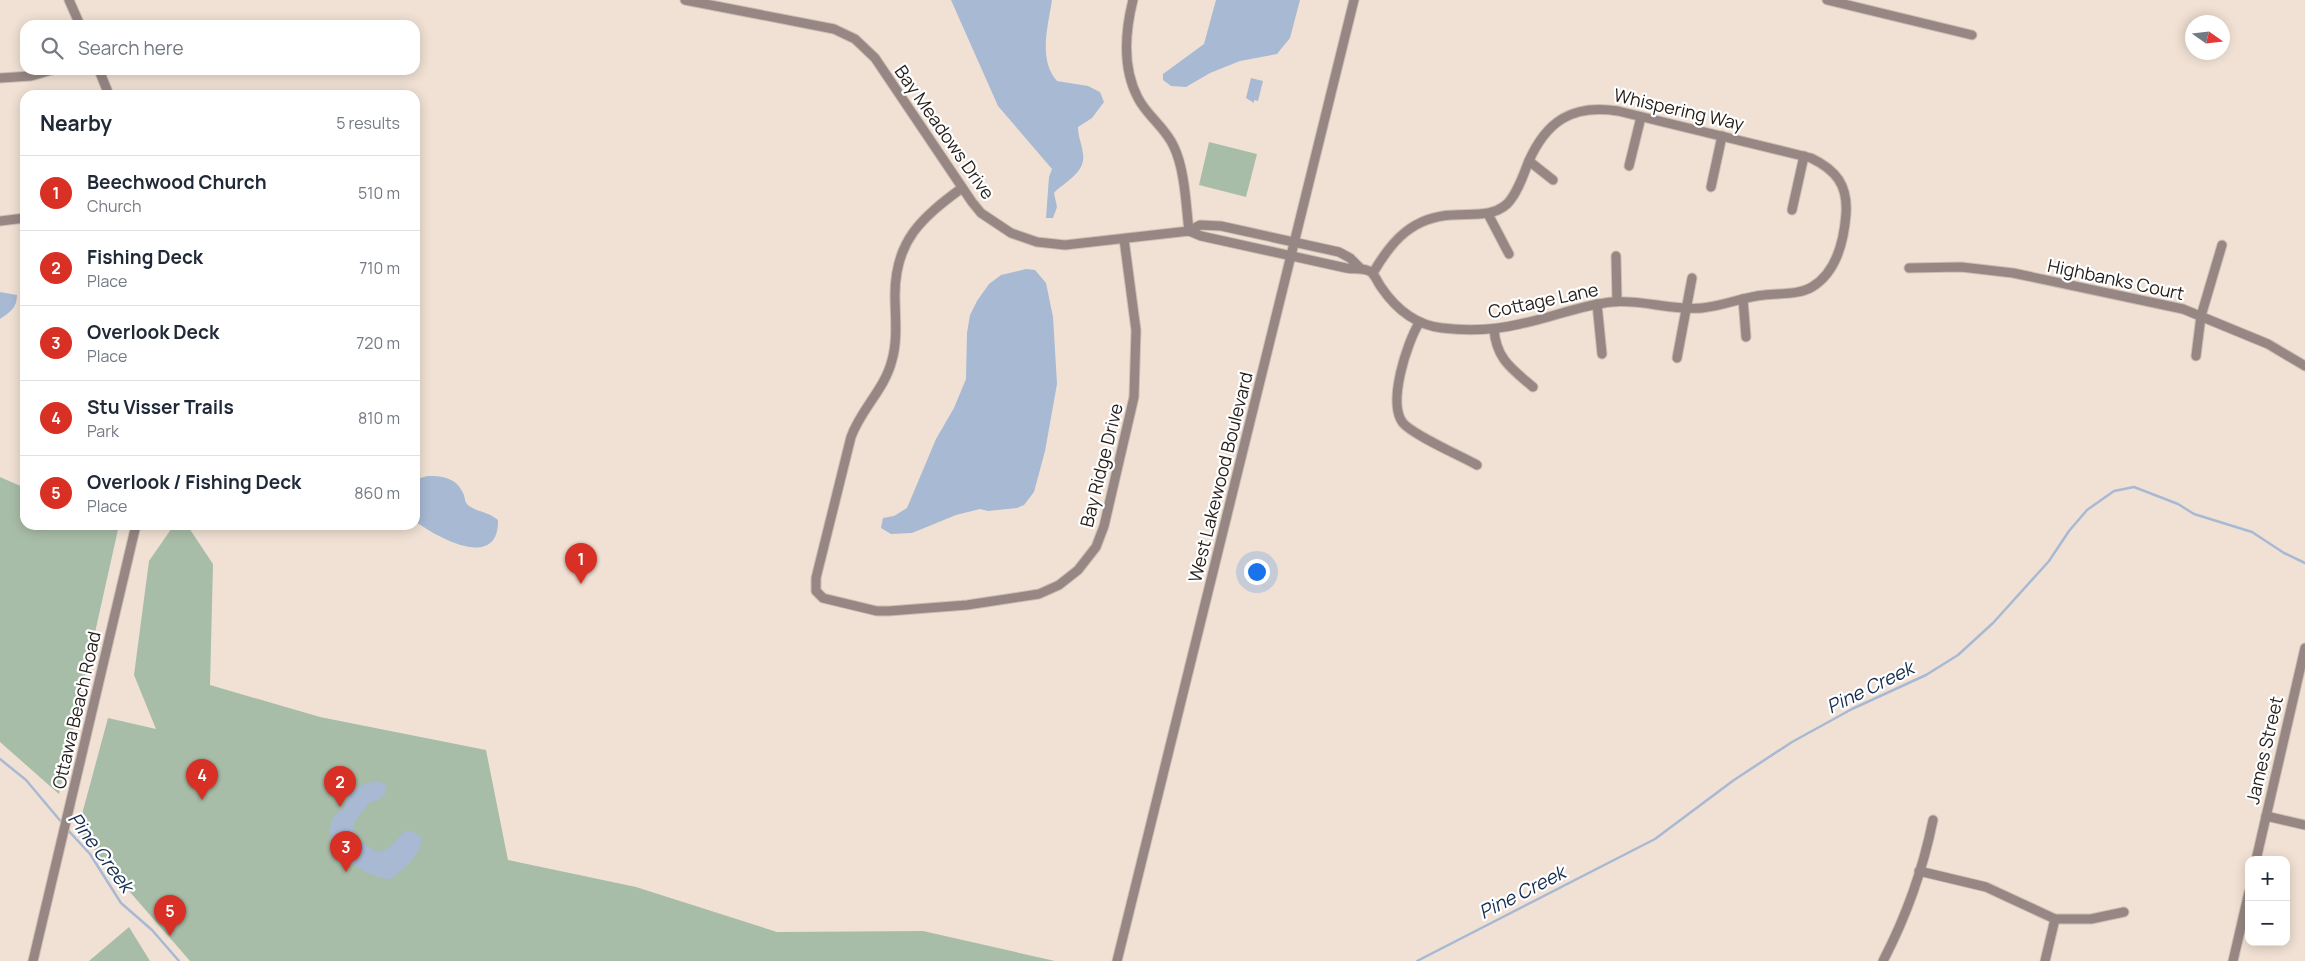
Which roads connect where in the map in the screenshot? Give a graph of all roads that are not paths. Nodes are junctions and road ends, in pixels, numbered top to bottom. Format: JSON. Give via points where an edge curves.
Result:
{"nodes":[{"id":1,"x":69,"y":0,"type":"edge"},
{"id":2,"x":685,"y":0,"type":"edge"},
{"id":3,"x":1133,"y":0,"type":"edge"},
{"id":4,"x":1354,"y":0,"type":"edge"},
{"id":5,"x":1827,"y":0,"type":"edge"},
{"id":6,"x":78,"y":20,"type":"edge"},
{"id":7,"x":1972,"y":35,"type":"dead end"},
{"id":8,"x":34,"y":75,"type":"edge"},
{"id":9,"x":101,"y":75,"type":"edge"},
{"id":10,"x":0,"y":78,"type":"edge"},
{"id":11,"x":107,"y":90,"type":"edge"},
{"id":12,"x":1641,"y":117,"type":"junction"},
{"id":13,"x":1722,"y":136,"type":"junction"},
{"id":14,"x":1804,"y":156,"type":"junction"},
{"id":15,"x":1529,"y":161,"type":"junction"},
{"id":16,"x":1629,"y":166,"type":"dead end"},
{"id":17,"x":1553,"y":180,"type":"dead end"},
{"id":18,"x":1711,"y":187,"type":"dead end"},
{"id":19,"x":962,"y":188,"type":"junction"},
{"id":20,"x":1792,"y":210,"type":"dead end"},
{"id":21,"x":1488,"y":214,"type":"junction"},
{"id":22,"x":20,"y":219,"type":"edge"},
{"id":23,"x":0,"y":221,"type":"edge"},
{"id":24,"x":1189,"y":231,"type":"junction"},
{"id":25,"x":1843,"y":234,"type":"joint"},
{"id":26,"x":1124,"y":239,"type":"junction"},
{"id":27,"x":1294,"y":242,"type":"junction"},
{"id":28,"x":2222,"y":245,"type":"dead end"},
{"id":29,"x":1508,"y":254,"type":"dead end"},
{"id":30,"x":1291,"y":256,"type":"junction"},
{"id":31,"x":1616,"y":256,"type":"dead end"},
{"id":32,"x":1360,"y":268,"type":"junction"},
{"id":33,"x":1909,"y":268,"type":"dead end"},
{"id":34,"x":1373,"y":273,"type":"junction"},
{"id":35,"x":1692,"y":278,"type":"dead end"},
{"id":36,"x":1743,"y":299,"type":"junction"},
{"id":37,"x":1617,"y":301,"type":"junction"},
{"id":38,"x":1597,"y":304,"type":"junction"},
{"id":39,"x":1686,"y":308,"type":"junction"},
{"id":40,"x":2201,"y":316,"type":"junction"},
{"id":41,"x":1419,"y":323,"type":"junction"},
{"id":42,"x":1494,"y":329,"type":"junction"},
{"id":43,"x":1746,"y":338,"type":"dead end"},
{"id":44,"x":1602,"y":354,"type":"dead end"},
{"id":45,"x":2196,"y":356,"type":"dead end"},
{"id":46,"x":1677,"y":358,"type":"dead end"},
{"id":47,"x":2305,"y":366,"type":"edge"},
{"id":48,"x":1533,"y":387,"type":"dead end"},
{"id":49,"x":1477,"y":465,"type":"dead end"},
{"id":50,"x":135,"y":530,"type":"edge"},
{"id":51,"x":2305,"y":648,"type":"edge"},
{"id":52,"x":2266,"y":816,"type":"junction"},
{"id":53,"x":1933,"y":820,"type":"dead end"},
{"id":54,"x":2305,"y":825,"type":"edge"},
{"id":55,"x":2257,"y":856,"type":"edge"},
{"id":56,"x":1919,"y":871,"type":"junction"},
{"id":57,"x":2247,"y":901,"type":"edge"},
{"id":58,"x":2124,"y":912,"type":"dead end"},
{"id":59,"x":2056,"y":919,"type":"junction"},
{"id":60,"x":33,"y":961,"type":"edge"},
{"id":61,"x":1118,"y":961,"type":"edge"},
{"id":62,"x":1883,"y":961,"type":"edge"},
{"id":63,"x":2045,"y":961,"type":"edge"},
{"id":64,"x":2233,"y":961,"type":"edge"}],
"edges":[{"from":1,"to":6,"type":"street"},
{"from":2,"to":19,"type":"street","name":"Bay Meadows Drive","via":[[818,24],[855,39],[875,58]]},
{"from":3,"to":24,"type":"street","via":[[1127,65],[1138,98],[1166,132],[1175,149]]},
{"from":4,"to":27,"type":"street","name":"West Lakewood Boulevard"},
{"from":5,"to":7,"type":"street"},
{"from":8,"to":10,"type":"street"},
{"from":9,"to":11,"type":"street"},
{"from":12,"to":13,"type":"street","name":"Whispering Way"},
{"from":12,"to":15,"type":"street","name":"Whispering Way","via":[[1603,109],[1574,113],[1549,129]]},
{"from":12,"to":16,"type":"street"},
{"from":13,"to":14,"type":"street","name":"Whispering Way"},
{"from":13,"to":18,"type":"street"},
{"from":14,"to":20,"type":"street"},
{"from":14,"to":25,"type":"street","name":"Whispering Way","via":[[1830,168],[1842,187],[1846,208]]},
{"from":15,"to":17,"type":"street"},
{"from":15,"to":21,"type":"street","name":"Whispering Way","via":[[1507,204]]},
{"from":19,"to":26,"type":"street","name":"Bay Meadows Drive","via":[[981,212],[997,224],[1037,242],[1065,245]]},
{"from":19,"to":26,"type":"street","name":"Bay Ridge Drive","via":[[921,221],[900,256],[896,270],[892,360],[878,392],[858,420],[851,437],[816,578],[817,594],[828,600],[877,610],[967,605],[1039,594],[1059,585],[1083,564],[1096,547],[1104,526],[1134,397],[1136,330]]},
{"from":21,"to":29,"type":"street"},
{"from":21,"to":34,"type":"street","via":[[1451,215],[1417,222],[1390,248]]},
{"from":22,"to":23,"type":"street"},
{"from":24,"to":26,"type":"street","name":"Bay Meadows Drive"},
{"from":24,"to":27,"type":"street","name":"Bay Meadows Drive","via":[[1200,225],[1221,226]]},
{"from":24,"to":30,"type":"street","name":"Bay Meadows Drive"},
{"from":25,"to":36,"type":"street","name":"Cottage Lane","via":[[1833,265],[1812,287]]},
{"from":27,"to":30,"type":"street","name":"West Lakewood Boulevard"},
{"from":27,"to":32,"type":"street","via":[[1339,252]]},
{"from":28,"to":40,"type":"street"},
{"from":30,"to":32,"type":"street","via":[[1348,269]]},
{"from":30,"to":61,"type":"street","name":"West Lakewood Boulevard"},
{"from":31,"to":37,"type":"street"},
{"from":32,"to":34,"type":"street"},
{"from":33,"to":40,"type":"street","name":"Highbanks Court","via":[[1961,267],[2013,273],[2183,309]]},
{"from":34,"to":41,"type":"street","name":"Cottage Lane","via":[[1395,305]]},
{"from":35,"to":39,"type":"street"},
{"from":36,"to":39,"type":"street","name":"Cottage Lane"},
{"from":36,"to":43,"type":"street"},
{"from":37,"to":38,"type":"street","name":"Cottage Lane"},
{"from":37,"to":39,"type":"street","name":"Cottage Lane"},
{"from":38,"to":42,"type":"street","name":"Cottage Lane"},
{"from":38,"to":44,"type":"street"},
{"from":39,"to":46,"type":"street"},
{"from":40,"to":45,"type":"street"},
{"from":40,"to":47,"type":"street","name":"Highbanks Court","via":[[2268,344]]},
{"from":41,"to":42,"type":"street","name":"Cottage Lane","via":[[1441,328]]},
{"from":41,"to":49,"type":"street","via":[[1403,359],[1399,415],[1407,427]]},
{"from":42,"to":48,"type":"street","via":[[1502,359]]},
{"from":50,"to":60,"type":"street","name":"Ottawa Beach Road"},
{"from":51,"to":52,"type":"street","name":"James Street"},
{"from":52,"to":54,"type":"street"},
{"from":52,"to":55,"type":"street","name":"James Street"},
{"from":53,"to":56,"type":"street"},
{"from":56,"to":59,"type":"street","via":[[1986,887]]},
{"from":56,"to":62,"type":"street","via":[[1899,930]]},
{"from":57,"to":64,"type":"street"},
{"from":58,"to":59,"type":"street","via":[[2091,919]]},
{"from":59,"to":63,"type":"street"}]}
